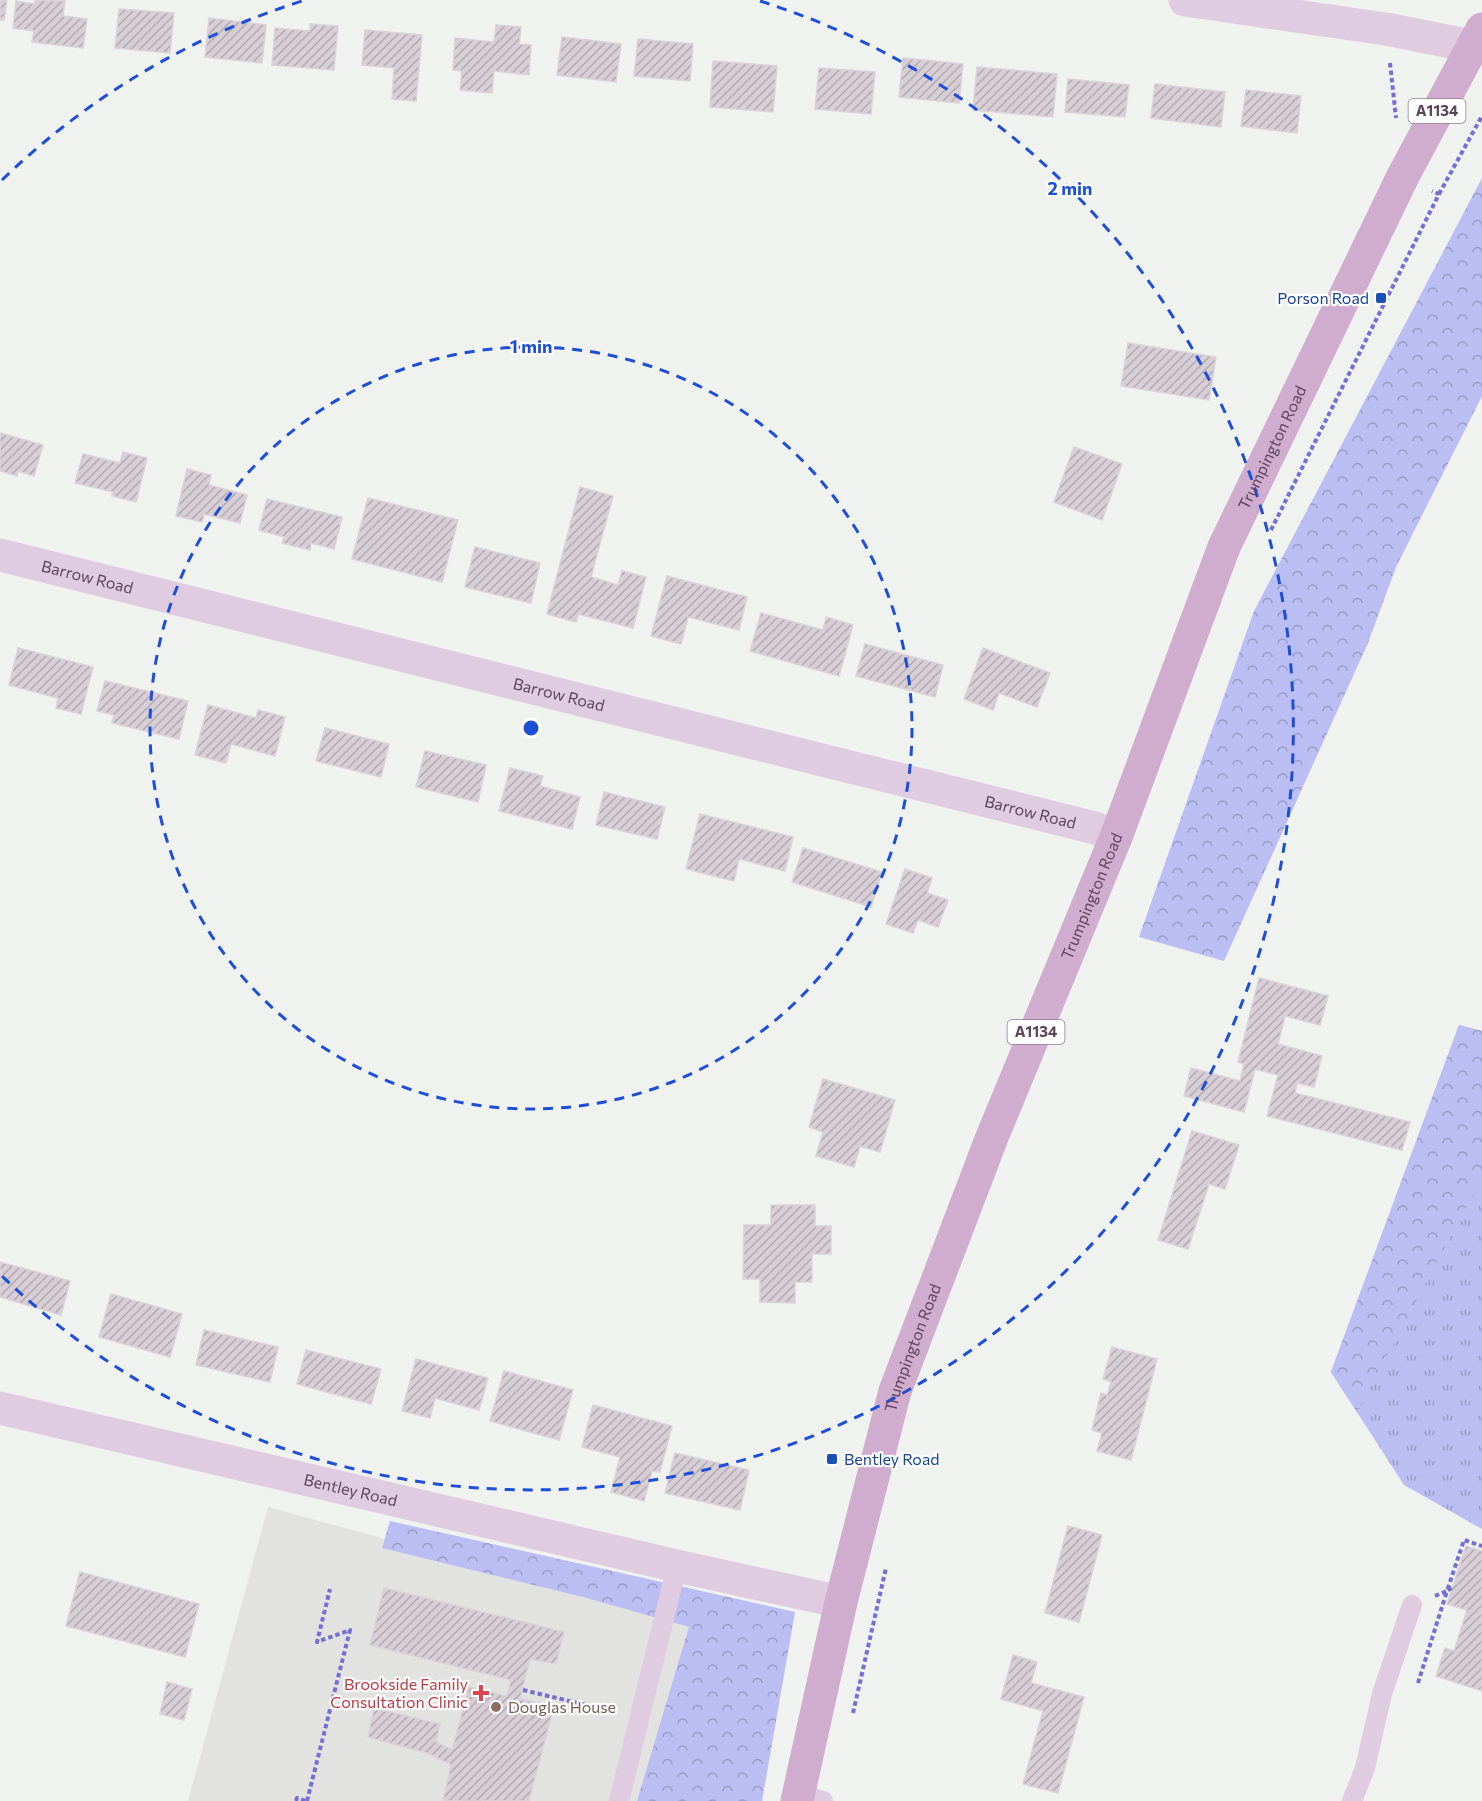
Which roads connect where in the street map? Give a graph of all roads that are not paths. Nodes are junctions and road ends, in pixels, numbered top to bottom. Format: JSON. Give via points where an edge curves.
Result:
{"nodes":[{"id":1,"x":1185,"y":0,"type":"edge"},
{"id":2,"x":1477,"y":37,"type":"edge"},
{"id":3,"x":0,"y":555,"type":"edge"},
{"id":4,"x":1116,"y":837,"type":"junction"},
{"id":5,"x":0,"y":1408,"type":"edge"},
{"id":6,"x":677,"y":1566,"type":"junction"},
{"id":7,"x":841,"y":1602,"type":"junction"},
{"id":8,"x":1412,"y":1605,"type":"dead end"},
{"id":9,"x":806,"y":1799,"type":"edge"},
{"id":10,"x":619,"y":1801,"type":"edge"},
{"id":11,"x":1352,"y":1801,"type":"edge"}],
"edges":[{"from":1,"to":2,"type":"street","via":[[1386,29]]},
{"from":2,"to":4,"type":"main road","name":"Trumpington Road","number":"A1134","via":[[1403,176],[1224,547]]},
{"from":3,"to":4,"type":"street","name":"Barrow Road","via":[[1095,828]]},
{"from":4,"to":7,"type":"main road","name":"Trumpington Road","number":"A1134","via":[[992,1137],[895,1391]]},
{"from":5,"to":6,"type":"street","name":"Bentley Road"},
{"from":6,"to":7,"type":"street","name":"Bentley Road"},
{"from":6,"to":10,"type":"lane"},
{"from":7,"to":9,"type":"main road","name":"Trumpington Road","number":"A1134"},
{"from":8,"to":11,"type":"lane"}]}
